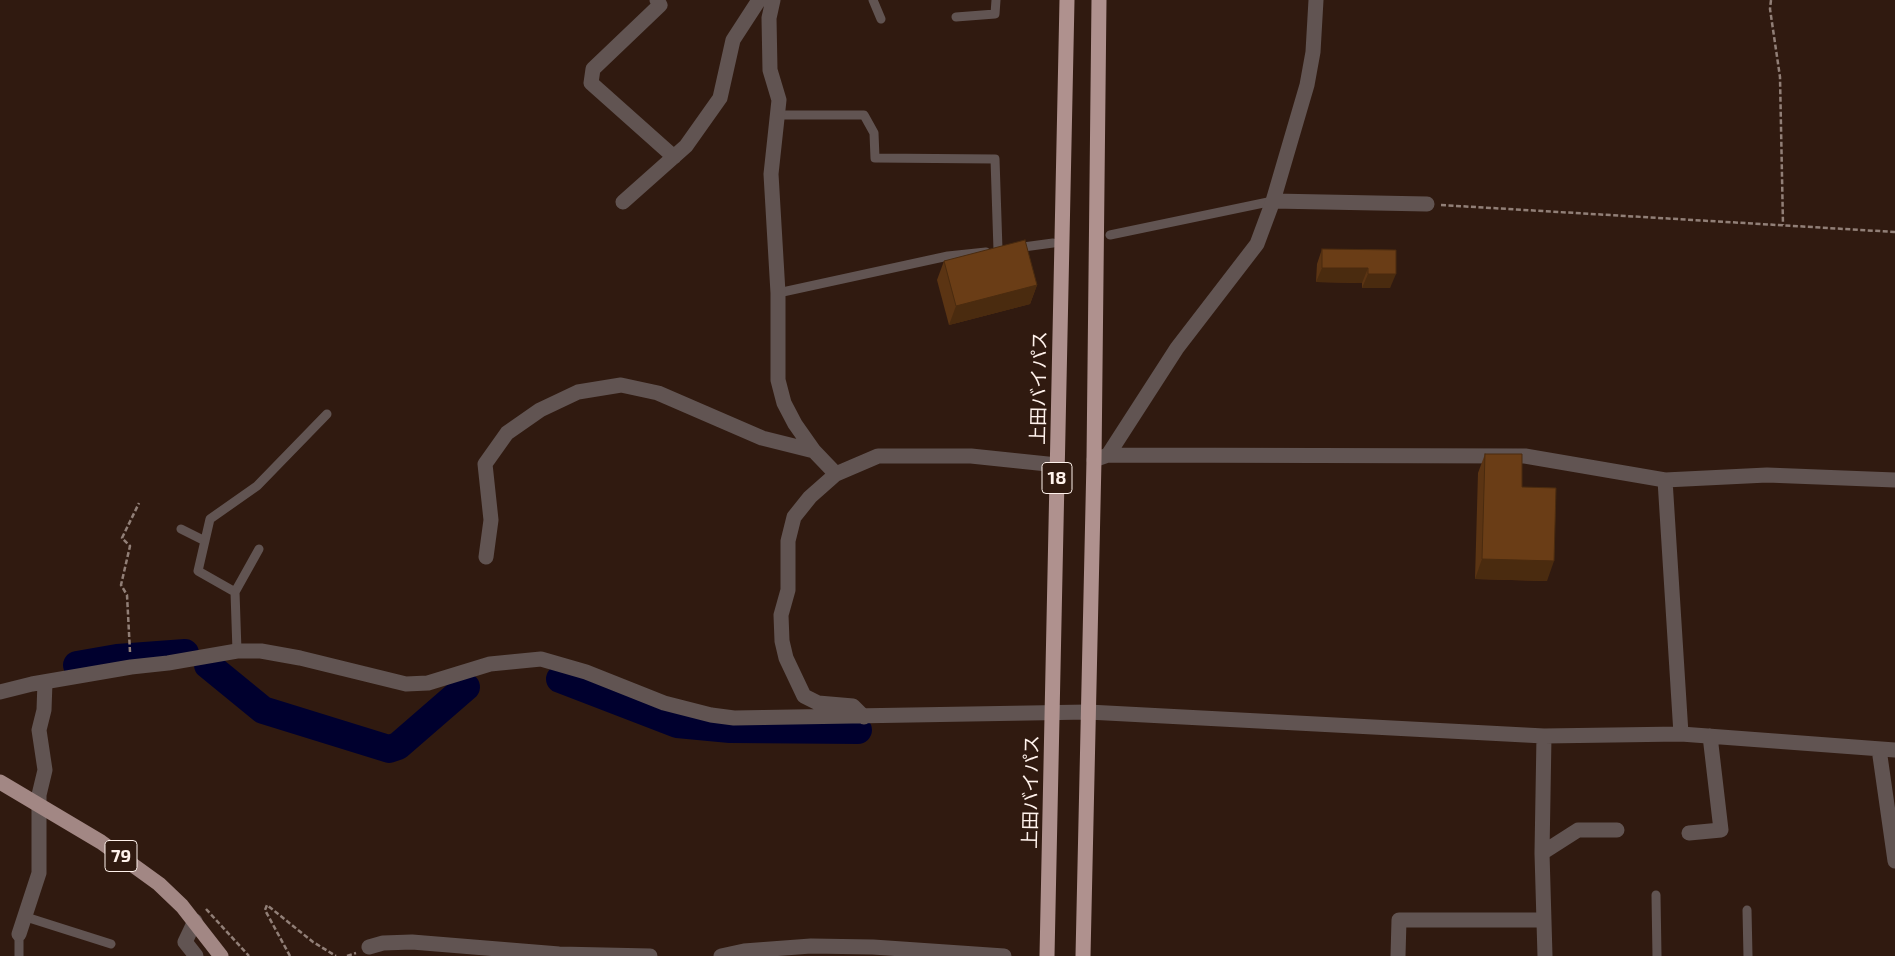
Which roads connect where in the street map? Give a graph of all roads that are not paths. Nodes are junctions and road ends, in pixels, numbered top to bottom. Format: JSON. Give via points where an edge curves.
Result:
{"nodes":[{"id":1,"x":657,"y":0,"type":"edge"},
{"id":2,"x":759,"y":0,"type":"edge"},
{"id":3,"x":773,"y":0,"type":"edge"},
{"id":4,"x":873,"y":0,"type":"edge"},
{"id":5,"x":996,"y":0,"type":"edge"},
{"id":6,"x":1067,"y":0,"type":"edge"},
{"id":7,"x":1099,"y":0,"type":"edge"},
{"id":8,"x":1316,"y":0,"type":"edge"},
{"id":9,"x":956,"y":17,"type":"dead end"},
{"id":10,"x":881,"y":19,"type":"dead end"},
{"id":11,"x":778,"y":115,"type":"junction"},
{"id":12,"x":674,"y":157,"type":"junction"},
{"id":13,"x":1273,"y":201,"type":"junction"},
{"id":14,"x":623,"y":202,"type":"dead end"},
{"id":15,"x":1428,"y":204,"type":"road end"},
{"id":16,"x":1110,"y":235,"type":"dead end"},
{"id":17,"x":1053,"y":243,"type":"dead end"},
{"id":18,"x":998,"y":250,"type":"junction"},
{"id":19,"x":778,"y":293,"type":"junction"},
{"id":20,"x":327,"y":414,"type":"dead end"},
{"id":21,"x":814,"y":451,"type":"junction"},
{"id":22,"x":1108,"y":455,"type":"junction"},
{"id":23,"x":1094,"y":460,"type":"junction"},
{"id":24,"x":1057,"y":465,"type":"junction"},
{"id":25,"x":836,"y":474,"type":"junction"},
{"id":26,"x":1666,"y":480,"type":"junction"},
{"id":27,"x":1895,"y":480,"type":"edge"},
{"id":28,"x":180,"y":529,"type":"dead end"},
{"id":29,"x":205,"y":541,"type":"junction"},
{"id":30,"x":259,"y":549,"type":"dead end"},
{"id":31,"x":486,"y":557,"type":"dead end"},
{"id":32,"x":235,"y":592,"type":"junction"},
{"id":33,"x":237,"y":651,"type":"junction"},
{"id":34,"x":44,"y":682,"type":"junction"},
{"id":35,"x":0,"y":692,"type":"edge"},
{"id":36,"x":1053,"y":712,"type":"junction"},
{"id":37,"x":1088,"y":712,"type":"junction"},
{"id":38,"x":864,"y":717,"type":"junction"},
{"id":39,"x":1681,"y":734,"type":"junction"},
{"id":40,"x":1544,"y":736,"type":"junction"},
{"id":41,"x":1710,"y":736,"type":"junction"},
{"id":42,"x":1879,"y":749,"type":"junction"},
{"id":43,"x":1895,"y":750,"type":"edge"},
{"id":44,"x":0,"y":782,"type":"edge"},
{"id":45,"x":39,"y":804,"type":"junction"},
{"id":46,"x":1617,"y":830,"type":"dead end"},
{"id":47,"x":1689,"y":833,"type":"dead end"},
{"id":48,"x":1542,"y":853,"type":"junction"},
{"id":49,"x":1895,"y":861,"type":"edge"},
{"id":50,"x":1656,"y":895,"type":"dead end"},
{"id":51,"x":1748,"y":910,"type":"dead end"},
{"id":52,"x":26,"y":917,"type":"junction"},
{"id":53,"x":1544,"y":920,"type":"junction"},
{"id":54,"x":195,"y":921,"type":"junction"},
{"id":55,"x":19,"y":934,"type":"joint"},
{"id":56,"x":111,"y":944,"type":"dead end"},
{"id":57,"x":369,"y":947,"type":"dead end"},
{"id":58,"x":770,"y":953,"type":"edge"},
{"id":59,"x":19,"y":956,"type":"edge"},
{"id":60,"x":196,"y":956,"type":"edge"},
{"id":61,"x":220,"y":956,"type":"edge"},
{"id":62,"x":650,"y":956,"type":"edge"},
{"id":63,"x":721,"y":956,"type":"edge"},
{"id":64,"x":1004,"y":956,"type":"edge"},
{"id":65,"x":1047,"y":956,"type":"edge"},
{"id":66,"x":1083,"y":956,"type":"edge"},
{"id":67,"x":1398,"y":956,"type":"edge"},
{"id":68,"x":1545,"y":956,"type":"edge"},
{"id":69,"x":1657,"y":956,"type":"edge"},
{"id":70,"x":1748,"y":956,"type":"edge"}],
"edges":[{"from":1,"to":12,"type":"street","via":[[660,5],[593,69],[591,83]]},
{"from":2,"to":12,"type":"street","via":[[733,40],[720,98],[686,146]]},
{"from":3,"to":11,"type":"street","via":[[769,18],[770,70],[779,100]]},
{"from":4,"to":10,"type":"lane"},
{"from":5,"to":9,"type":"lane","via":[[995,14]]},
{"from":6,"to":24,"type":"highway","name":"上田バイパス","number":"18"},
{"from":7,"to":23,"type":"highway","number":"18"},
{"from":8,"to":13,"type":"street","via":[[1307,85]]},
{"from":11,"to":18,"type":"lane","via":[[864,114],[874,133],[876,158],[995,159]]},
{"from":11,"to":19,"type":"street","via":[[771,174]]},
{"from":12,"to":14,"type":"street"},
{"from":13,"to":15,"type":"street"},
{"from":13,"to":16,"type":"lane"},
{"from":13,"to":22,"type":"street","via":[[1257,244],[1177,348]]},
{"from":17,"to":18,"type":"lane"},
{"from":18,"to":19,"type":"lane","via":[[948,256]]},
{"from":19,"to":21,"type":"street","via":[[778,380],[784,403]]},
{"from":20,"to":29,"type":"lane","via":[[257,486],[210,519]]},
{"from":21,"to":25,"type":"street"},
{"from":21,"to":31,"type":"street","via":[[762,438],[658,393],[621,385],[578,392],[540,410],[508,433],[485,464],[491,520]]},
{"from":22,"to":23,"type":"street"},
{"from":22,"to":26,"type":"street","via":[[1525,456]]},
{"from":23,"to":37,"type":"highway","number":"18"},
{"from":24,"to":25,"type":"street","via":[[971,456],[878,456]]},
{"from":24,"to":36,"type":"highway","name":"上田バイパス","number":"18"},
{"from":25,"to":38,"type":"street","via":[[810,497],[794,517],[788,541],[788,590],[781,616],[782,641],[804,696],[818,703],[853,706]]},
{"from":26,"to":27,"type":"street","via":[[1767,475]]},
{"from":26,"to":39,"type":"street"},
{"from":28,"to":29,"type":"lane"},
{"from":29,"to":32,"type":"lane","via":[[198,571]]},
{"from":30,"to":32,"type":"lane"},
{"from":32,"to":33,"type":"lane"},
{"from":33,"to":34,"type":"street"},
{"from":33,"to":38,"type":"street","via":[[282,654],[406,684],[428,682],[490,664],[541,659],[586,672],[664,703],[711,715],[761,719]]},
{"from":34,"to":35,"type":"street"},
{"from":34,"to":45,"type":"street","via":[[44,710],[39,733],[45,770]]},
{"from":36,"to":37,"type":"street"},
{"from":36,"to":38,"type":"street"},
{"from":36,"to":65,"type":"highway","name":"上田バイパス","number":"18"},
{"from":37,"to":40,"type":"street"},
{"from":37,"to":66,"type":"highway","number":"18"},
{"from":39,"to":40,"type":"street"},
{"from":39,"to":41,"type":"street"},
{"from":40,"to":48,"type":"street"},
{"from":41,"to":42,"type":"street"},
{"from":41,"to":47,"type":"street","via":[[1721,830]]},
{"from":42,"to":43,"type":"street"},
{"from":42,"to":49,"type":"street"},
{"from":44,"to":45,"type":"main road","number":"79"},
{"from":45,"to":52,"type":"street","via":[[39,873]]},
{"from":45,"to":54,"type":"main road","number":"79","via":[[126,859],[171,894]]},
{"from":46,"to":48,"type":"street","via":[[1578,830]]},
{"from":48,"to":53,"type":"street"},
{"from":50,"to":69,"type":"lane"},
{"from":51,"to":70,"type":"lane"},
{"from":52,"to":55,"type":"street"},
{"from":52,"to":56,"type":"lane"},
{"from":53,"to":67,"type":"street","via":[[1399,920]]},
{"from":53,"to":68,"type":"street"},
{"from":54,"to":60,"type":"street","via":[[185,942]]},
{"from":54,"to":61,"type":"main road","number":"79"},
{"from":55,"to":59,"type":"lane"},
{"from":57,"to":62,"type":"street","via":[[412,942],[559,954]]},
{"from":58,"to":63,"type":"street","via":[[744,951]]},
{"from":58,"to":64,"type":"street","via":[[811,946]]}]}
